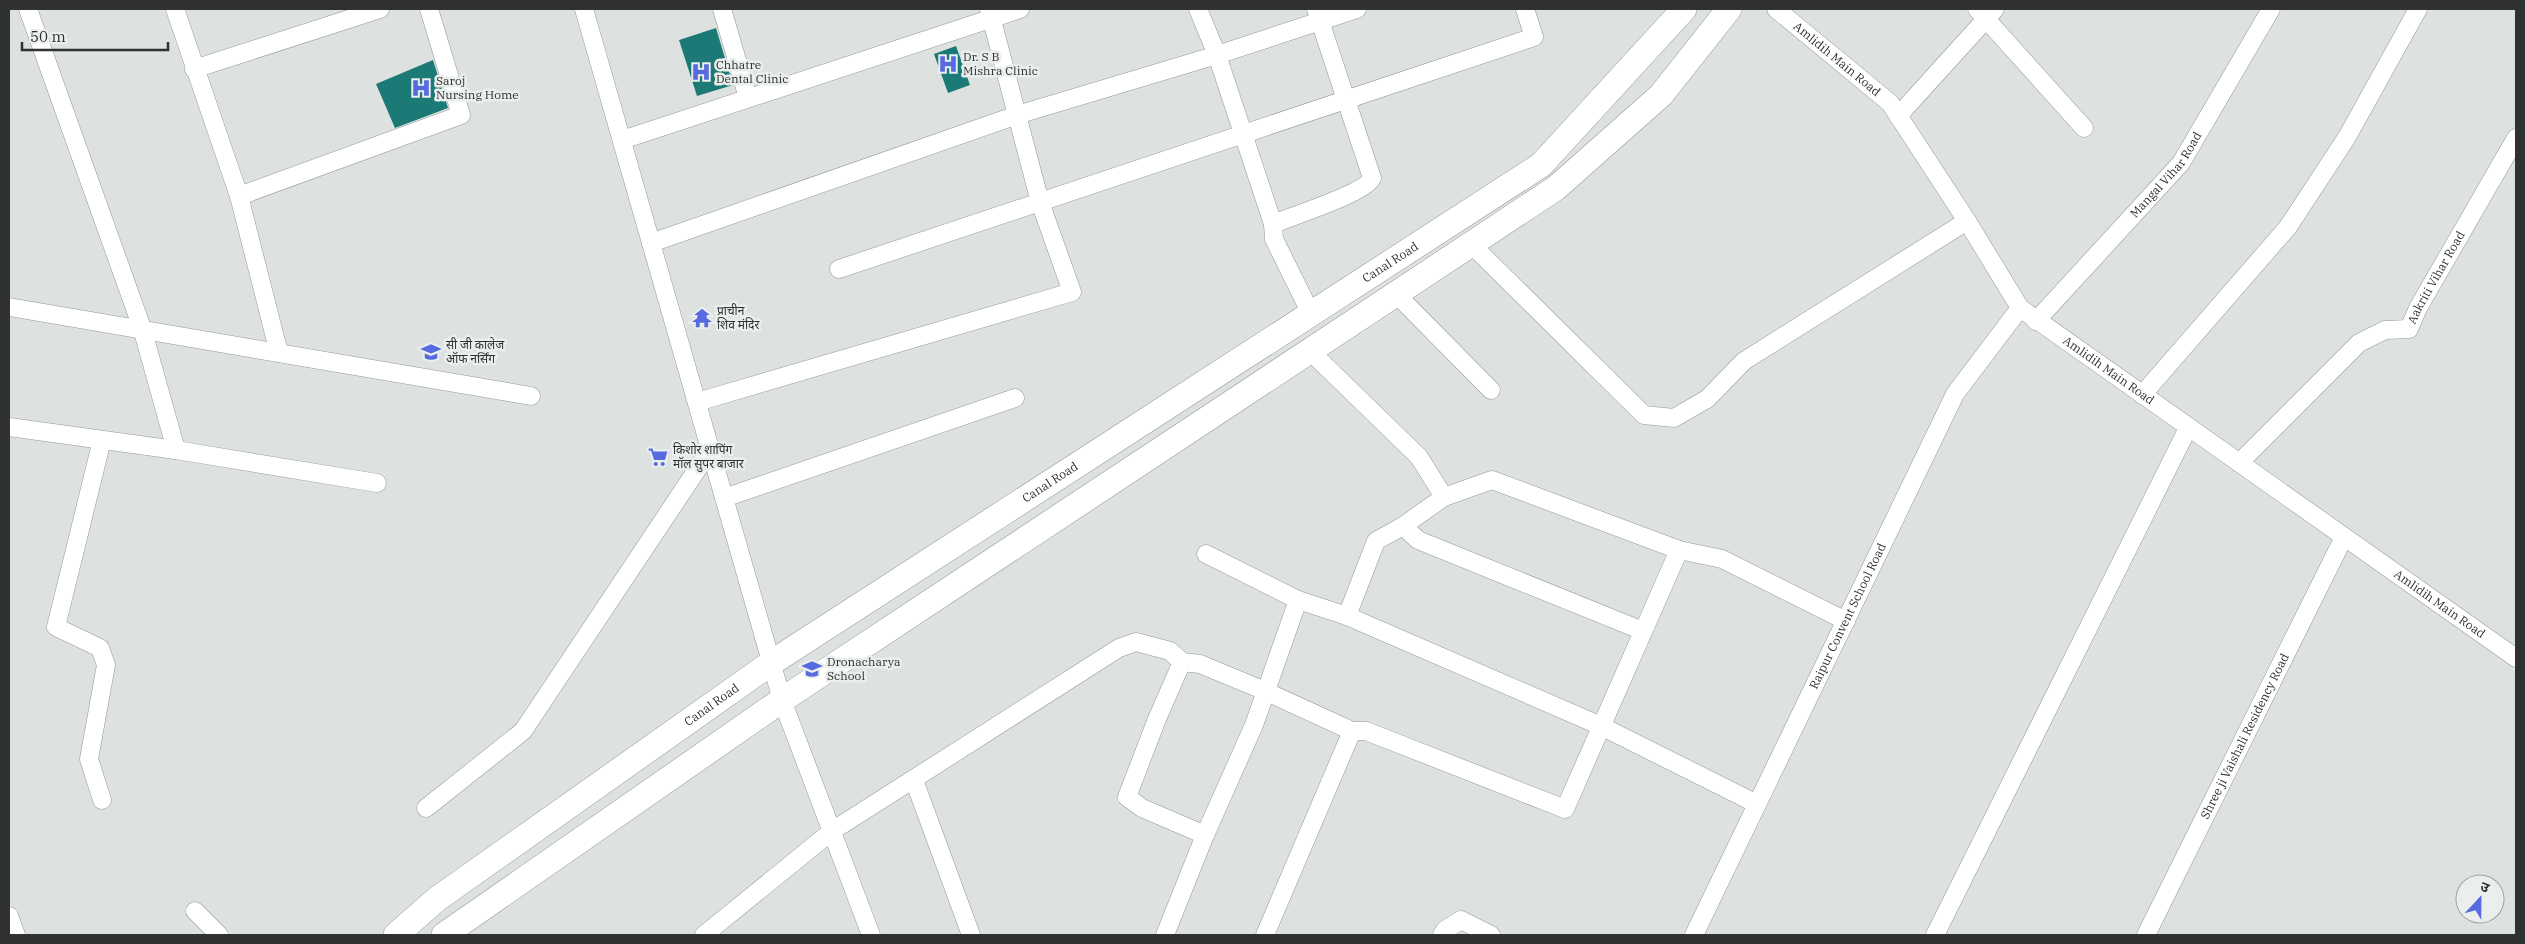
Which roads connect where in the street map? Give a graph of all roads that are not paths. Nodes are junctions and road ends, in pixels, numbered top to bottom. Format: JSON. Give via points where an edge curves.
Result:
{"nodes":[{"id":1,"x":28,"y":9,"type":"edge"},
{"id":2,"x":175,"y":9,"type":"edge"},
{"id":3,"x":380,"y":9,"type":"edge"},
{"id":4,"x":428,"y":9,"type":"edge"},
{"id":5,"x":584,"y":9,"type":"edge"},
{"id":6,"x":722,"y":9,"type":"edge"},
{"id":7,"x":1020,"y":9,"type":"edge"},
{"id":8,"x":1198,"y":9,"type":"edge"},
{"id":9,"x":1357,"y":9,"type":"edge"},
{"id":10,"x":1525,"y":9,"type":"edge"},
{"id":11,"x":1684,"y":9,"type":"edge"},
{"id":12,"x":1729,"y":9,"type":"edge"},
{"id":13,"x":1776,"y":9,"type":"edge"},
{"id":14,"x":2271,"y":9,"type":"edge"},
{"id":15,"x":2418,"y":9,"type":"edge"},
{"id":16,"x":1985,"y":12,"type":"edge"},
{"id":17,"x":990,"y":13,"type":"edge"},
{"id":18,"x":1318,"y":15,"type":"edge"},
{"id":19,"x":1217,"y":55,"type":"junction"},
{"id":20,"x":194,"y":69,"type":"junction"},
{"id":21,"x":748,"y":98,"type":"junction"},
{"id":22,"x":1346,"y":100,"type":"junction"},
{"id":23,"x":1017,"y":116,"type":"junction"},
{"id":24,"x":1898,"y":116,"type":"junction"},
{"id":25,"x":2084,"y":128,"type":"dead end"},
{"id":26,"x":1243,"y":134,"type":"junction"},
{"id":27,"x":2516,"y":138,"type":"edge"},
{"id":28,"x":622,"y":140,"type":"junction"},
{"id":29,"x":239,"y":196,"type":"junction"},
{"id":30,"x":1040,"y":202,"type":"junction"},
{"id":31,"x":1968,"y":221,"type":"junction"},
{"id":32,"x":1273,"y":224,"type":"junction"},
{"id":33,"x":651,"y":243,"type":"junction"},
{"id":34,"x":1471,"y":244,"type":"junction"},
{"id":35,"x":839,"y":269,"type":"dead end"},
{"id":36,"x":1396,"y":294,"type":"junction"},
{"id":37,"x":9,"y":307,"type":"edge"},
{"id":38,"x":2020,"y":308,"type":"junction"},
{"id":39,"x":1311,"y":314,"type":"junction"},
{"id":40,"x":2036,"y":321,"type":"junction"},
{"id":41,"x":142,"y":328,"type":"junction"},
{"id":42,"x":1310,"y":350,"type":"junction"},
{"id":43,"x":279,"y":353,"type":"junction"},
{"id":44,"x":1491,"y":390,"type":"dead end"},
{"id":45,"x":2142,"y":395,"type":"junction"},
{"id":46,"x":531,"y":396,"type":"dead end"},
{"id":47,"x":1015,"y":398,"type":"dead end"},
{"id":48,"x":697,"y":402,"type":"junction"},
{"id":49,"x":9,"y":427,"type":"edge"},
{"id":50,"x":2188,"y":428,"type":"junction"},
{"id":51,"x":102,"y":440,"type":"junction"},
{"id":52,"x":176,"y":450,"type":"junction"},
{"id":53,"x":710,"y":450,"type":"junction"},
{"id":54,"x":2239,"y":463,"type":"junction"},
{"id":55,"x":377,"y":483,"type":"dead end"},
{"id":56,"x":1444,"y":497,"type":"junction"},
{"id":57,"x":724,"y":498,"type":"junction"},
{"id":58,"x":1403,"y":526,"type":"junction"},
{"id":59,"x":2344,"y":537,"type":"junction"},
{"id":60,"x":1679,"y":550,"type":"junction"},
{"id":61,"x":1206,"y":554,"type":"dead end"},
{"id":62,"x":1298,"y":600,"type":"junction"},
{"id":63,"x":1347,"y":616,"type":"junction"},
{"id":64,"x":1846,"y":621,"type":"junction"},
{"id":65,"x":1642,"y":631,"type":"junction"},
{"id":66,"x":2516,"y":658,"type":"edge"},
{"id":67,"x":1182,"y":662,"type":"junction"},
{"id":68,"x":771,"y":663,"type":"junction"},
{"id":69,"x":1265,"y":691,"type":"junction"},
{"id":70,"x":782,"y":700,"type":"junction"},
{"id":71,"x":1601,"y":726,"type":"junction"},
{"id":72,"x":1352,"y":731,"type":"junction"},
{"id":73,"x":914,"y":780,"type":"junction"},
{"id":74,"x":102,"y":800,"type":"dead end"},
{"id":75,"x":1757,"y":804,"type":"junction"},
{"id":76,"x":426,"y":808,"type":"dead end"},
{"id":77,"x":832,"y":831,"type":"junction"},
{"id":78,"x":1205,"y":835,"type":"junction"},
{"id":79,"x":195,"y":911,"type":"dead end"},
{"id":80,"x":9,"y":916,"type":"edge"},
{"id":81,"x":16,"y":935,"type":"edge"},
{"id":82,"x":219,"y":935,"type":"edge"},
{"id":83,"x":396,"y":935,"type":"edge"},
{"id":84,"x":444,"y":935,"type":"edge"},
{"id":85,"x":704,"y":935,"type":"edge"},
{"id":86,"x":871,"y":935,"type":"edge"},
{"id":87,"x":971,"y":935,"type":"edge"},
{"id":88,"x":1165,"y":935,"type":"edge"},
{"id":89,"x":1265,"y":935,"type":"edge"},
{"id":90,"x":1442,"y":935,"type":"edge"},
{"id":91,"x":1491,"y":935,"type":"edge"},
{"id":92,"x":1694,"y":935,"type":"edge"},
{"id":93,"x":1935,"y":935,"type":"edge"},
{"id":94,"x":2146,"y":935,"type":"edge"}],
"edges":[{"from":1,"to":41,"type":"street"},
{"from":2,"to":20,"type":"street"},
{"from":3,"to":20,"type":"street"},
{"from":4,"to":29,"type":"street","via":[[461,115]]},
{"from":5,"to":28,"type":"street"},
{"from":6,"to":21,"type":"street"},
{"from":7,"to":17,"type":"street"},
{"from":8,"to":19,"type":"street"},
{"from":9,"to":18,"type":"street"},
{"from":10,"to":22,"type":"street","via":[[1534,37]]},
{"from":11,"to":39,"type":"main road","name":"Canal Road","via":[[1541,165]]},
{"from":12,"to":34,"type":"main road","via":[[1661,95],[1556,188]]},
{"from":13,"to":24,"type":"street","name":"Amlidih Main Road","via":[[1890,103]]},
{"from":14,"to":40,"type":"street","name":"Mangal Vihar Road","via":[[2181,163]]},
{"from":15,"to":45,"type":"street","via":[[2347,137],[2288,227]]},
{"from":16,"to":24,"type":"street"},
{"from":16,"to":25,"type":"street"},
{"from":17,"to":21,"type":"street"},
{"from":17,"to":23,"type":"street"},
{"from":18,"to":19,"type":"street"},
{"from":18,"to":22,"type":"street"},
{"from":19,"to":23,"type":"street"},
{"from":19,"to":26,"type":"street"},
{"from":20,"to":29,"type":"street"},
{"from":21,"to":28,"type":"street"},
{"from":22,"to":26,"type":"street"},
{"from":22,"to":32,"type":"street","via":[[1369,164],[1370,184]]},
{"from":23,"to":30,"type":"street"},
{"from":23,"to":33,"type":"street"},
{"from":24,"to":31,"type":"street","name":"Amlidih Main Road"},
{"from":26,"to":30,"type":"street"},
{"from":26,"to":32,"type":"street"},
{"from":27,"to":54,"type":"street","name":"Aakriti Vihar Road","via":[[2408,329],[2385,330],[2360,343]]},
{"from":28,"to":33,"type":"street"},
{"from":29,"to":43,"type":"street"},
{"from":30,"to":35,"type":"street"},
{"from":30,"to":48,"type":"street","via":[[1072,292]]},
{"from":31,"to":34,"type":"street","via":[[1744,361],[1707,399],[1674,418],[1644,415]]},
{"from":31,"to":38,"type":"street","name":"Amlidih Main Road"},
{"from":32,"to":39,"type":"street","via":[[1274,239]]},
{"from":33,"to":48,"type":"street"},
{"from":34,"to":36,"type":"main road"},
{"from":36,"to":42,"type":"main road"},
{"from":36,"to":44,"type":"street"},
{"from":37,"to":41,"type":"street"},
{"from":38,"to":40,"type":"street","name":"Amlidih Main Road"},
{"from":38,"to":64,"type":"street","name":"Raipur Convent School Road","via":[[1955,394]]},
{"from":39,"to":68,"type":"main road","name":"Canal Road"},
{"from":40,"to":45,"type":"street","name":"Amlidih Main Road"},
{"from":41,"to":43,"type":"street"},
{"from":41,"to":52,"type":"street"},
{"from":42,"to":56,"type":"street","via":[[1419,457]]},
{"from":42,"to":70,"type":"main road"},
{"from":43,"to":46,"type":"street"},
{"from":45,"to":50,"type":"street","name":"Amlidih Main Road"},
{"from":47,"to":57,"type":"street"},
{"from":48,"to":53,"type":"street"},
{"from":49,"to":51,"type":"street"},
{"from":50,"to":54,"type":"street","name":"Amlidih Main Road"},
{"from":50,"to":93,"type":"street"},
{"from":51,"to":52,"type":"street"},
{"from":51,"to":74,"type":"street","via":[[56,627],[100,648],[106,664],[89,758]]},
{"from":52,"to":55,"type":"street"},
{"from":53,"to":57,"type":"street"},
{"from":53,"to":76,"type":"street","via":[[523,731]]},
{"from":54,"to":59,"type":"street","name":"Amlidih Main Road"},
{"from":56,"to":58,"type":"street"},
{"from":56,"to":60,"type":"street","via":[[1492,480]]},
{"from":57,"to":68,"type":"street"},
{"from":58,"to":63,"type":"street","via":[[1376,541]]},
{"from":58,"to":65,"type":"street","via":[[1418,540]]},
{"from":59,"to":66,"type":"street","name":"Amlidih Main Road"},
{"from":59,"to":94,"type":"street","name":"Shree ji Vaishali Residency Road"},
{"from":60,"to":64,"type":"street","via":[[1722,559]]},
{"from":60,"to":65,"type":"street"},
{"from":61,"to":62,"type":"street"},
{"from":62,"to":63,"type":"street"},
{"from":62,"to":69,"type":"street"},
{"from":63,"to":71,"type":"street"},
{"from":64,"to":75,"type":"street","name":"Raipur Convent School Road"},
{"from":65,"to":71,"type":"street"},
{"from":67,"to":69,"type":"street","via":[[1200,664]]},
{"from":67,"to":73,"type":"street","via":[[1170,651],[1136,642],[1119,648]]},
{"from":67,"to":78,"type":"street","via":[[1127,797],[1142,808]]},
{"from":68,"to":70,"type":"street"},
{"from":68,"to":83,"type":"main road","name":"Canal Road","via":[[437,899]]},
{"from":69,"to":72,"type":"street"},
{"from":69,"to":78,"type":"street","via":[[1254,725]]},
{"from":70,"to":77,"type":"street"},
{"from":70,"to":84,"type":"main road"},
{"from":71,"to":72,"type":"street","via":[[1566,809],[1366,732]]},
{"from":71,"to":75,"type":"street"},
{"from":72,"to":89,"type":"street"},
{"from":73,"to":77,"type":"street"},
{"from":73,"to":87,"type":"street"},
{"from":75,"to":92,"type":"street","name":"Raipur Convent School Road"},
{"from":77,"to":85,"type":"street"},
{"from":77,"to":86,"type":"street"},
{"from":78,"to":88,"type":"street"},
{"from":79,"to":82,"type":"street"},
{"from":80,"to":81,"type":"street"},
{"from":90,"to":91,"type":"street","via":[[1444,930],[1461,920]]}]}
